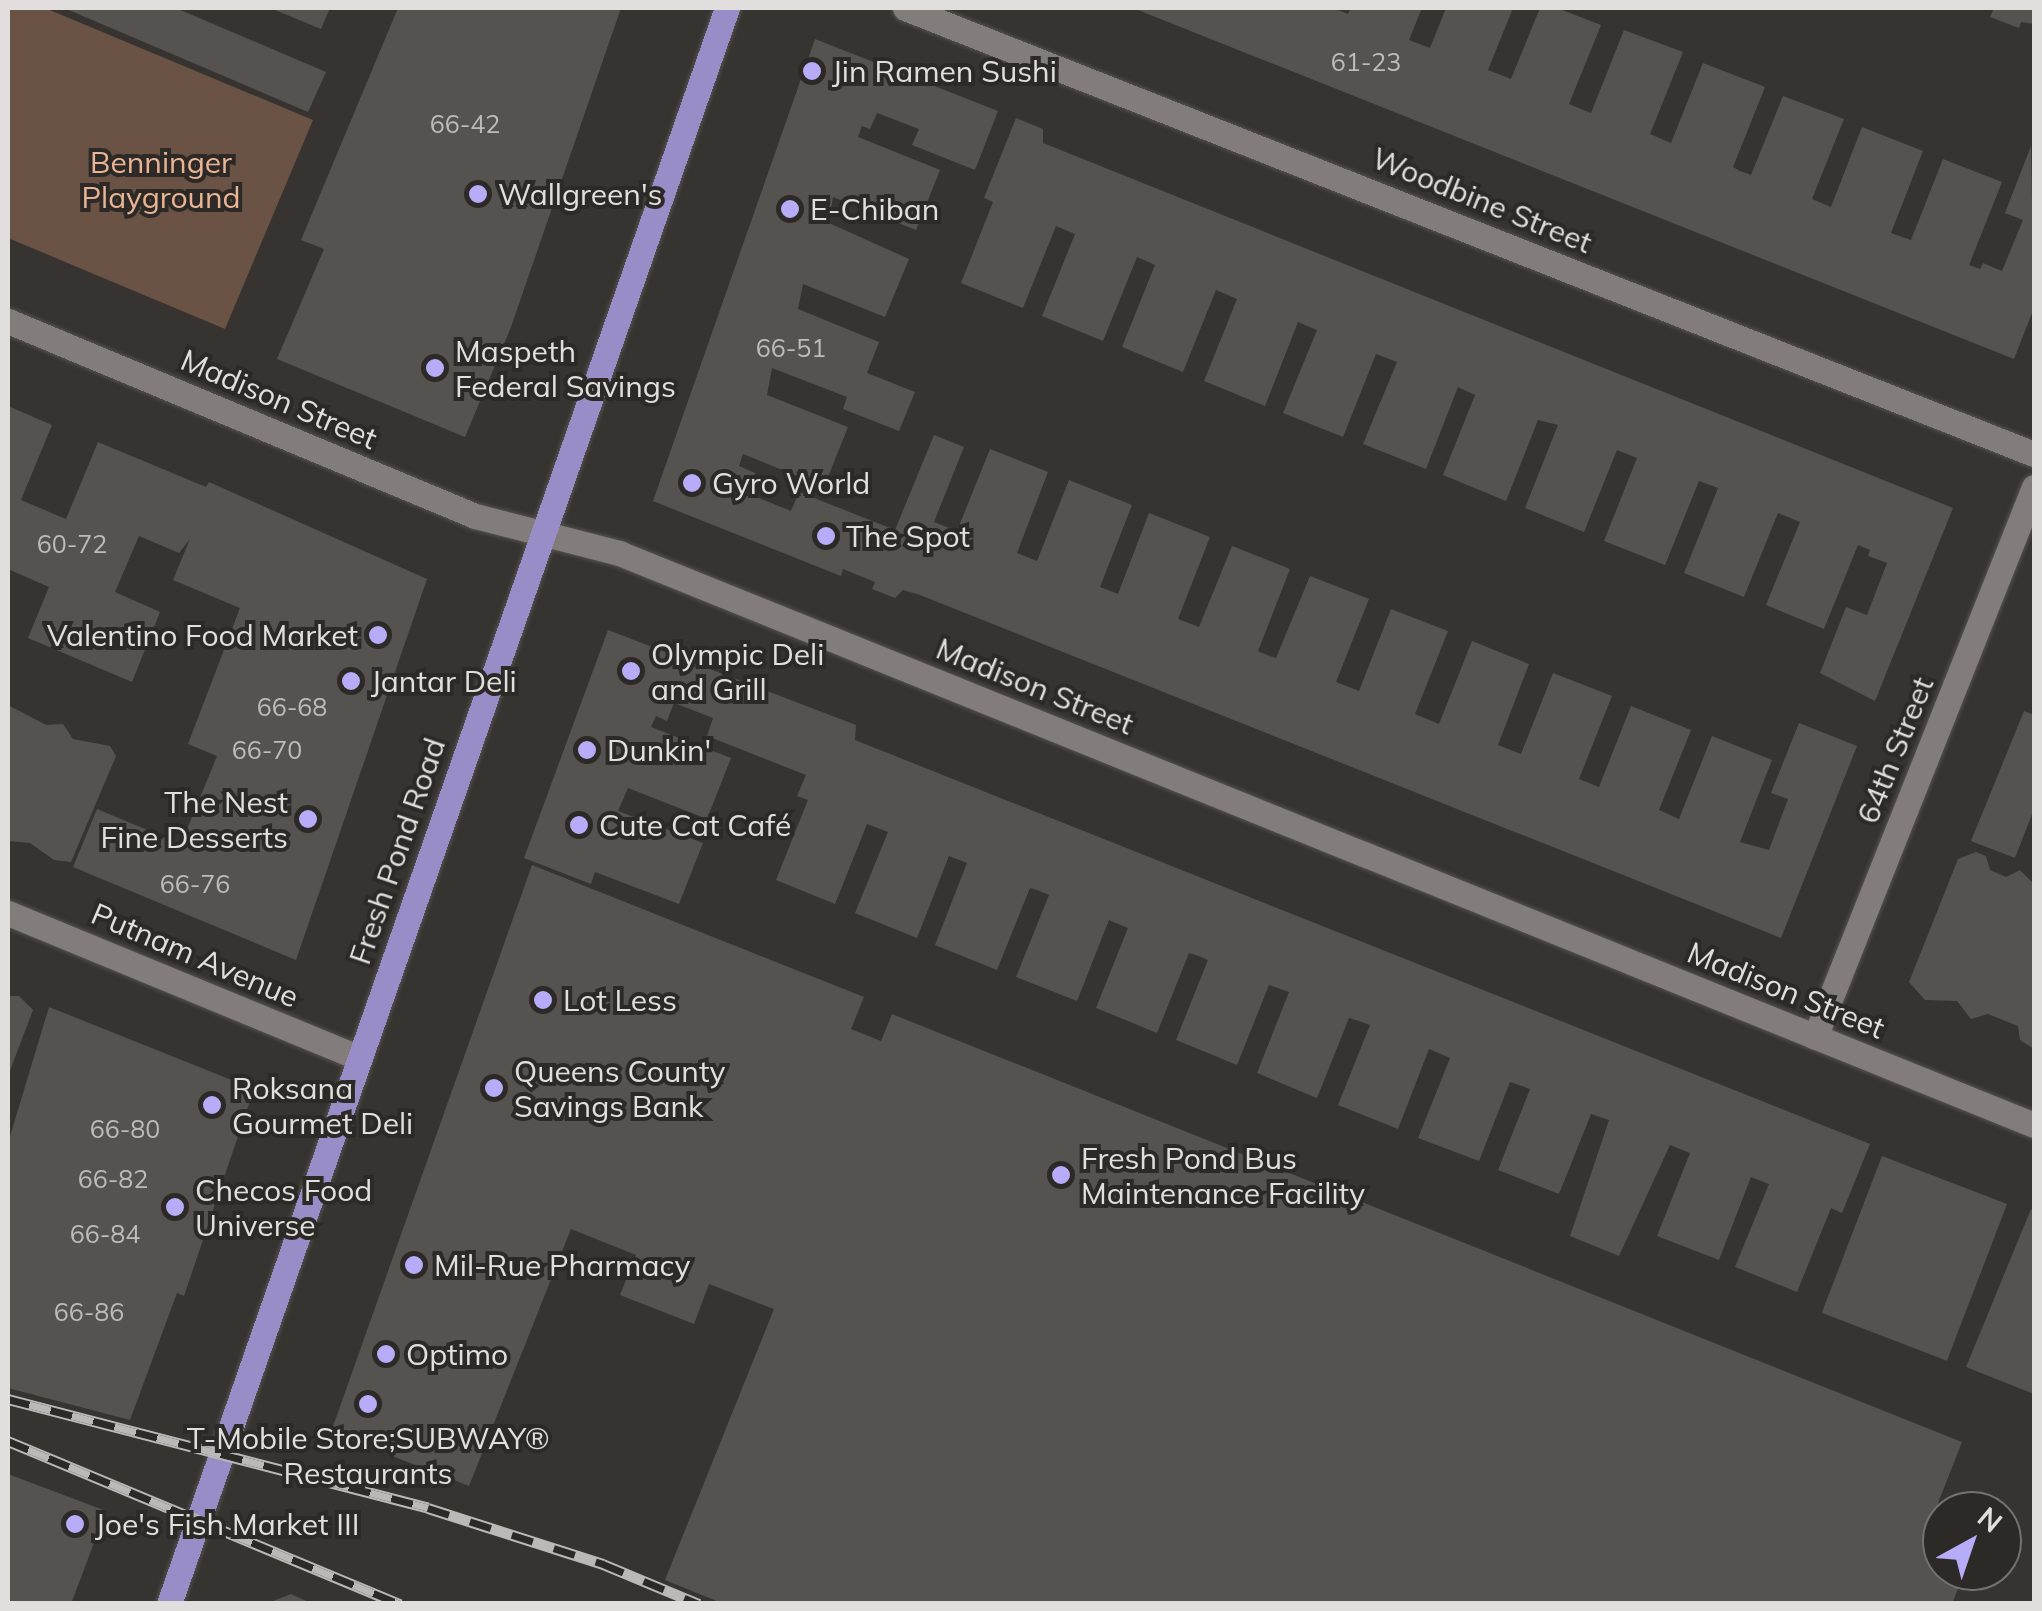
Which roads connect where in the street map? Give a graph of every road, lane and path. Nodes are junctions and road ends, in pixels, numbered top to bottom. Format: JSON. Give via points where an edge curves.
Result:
{"nodes":[{"id":1,"x":727,"y":8,"type":"edge"},
{"id":2,"x":905,"y":8,"type":"edge"},
{"id":3,"x":8,"y":321,"type":"edge"},
{"id":4,"x":2034,"y":454,"type":"edge"},
{"id":5,"x":2034,"y":487,"type":"edge"},
{"id":6,"x":544,"y":533,"type":"junction"},
{"id":7,"x":8,"y":913,"type":"edge"},
{"id":8,"x":1815,"y":1037,"type":"junction"},
{"id":9,"x":358,"y":1058,"type":"junction"},
{"id":10,"x":2034,"y":1124,"type":"edge"},
{"id":11,"x":170,"y":1604,"type":"edge"}],
"edges":[{"from":1,"to":6,"type":"main road","name":"Fresh Pond Road"},
{"from":2,"to":4,"type":"street","name":"Woodbine Street"},
{"from":3,"to":6,"type":"street","name":"Madison Street","via":[[475,516]]},
{"from":5,"to":8,"type":"street","name":"64th Street"},
{"from":6,"to":8,"type":"street","name":"Madison Street","via":[[618,552]]},
{"from":6,"to":9,"type":"main road","name":"Fresh Pond Road"},
{"from":7,"to":9,"type":"street","name":"Putnam Avenue"},
{"from":8,"to":10,"type":"street","name":"Madison Street"},
{"from":9,"to":11,"type":"main road","name":"Fresh Pond Road"}]}
